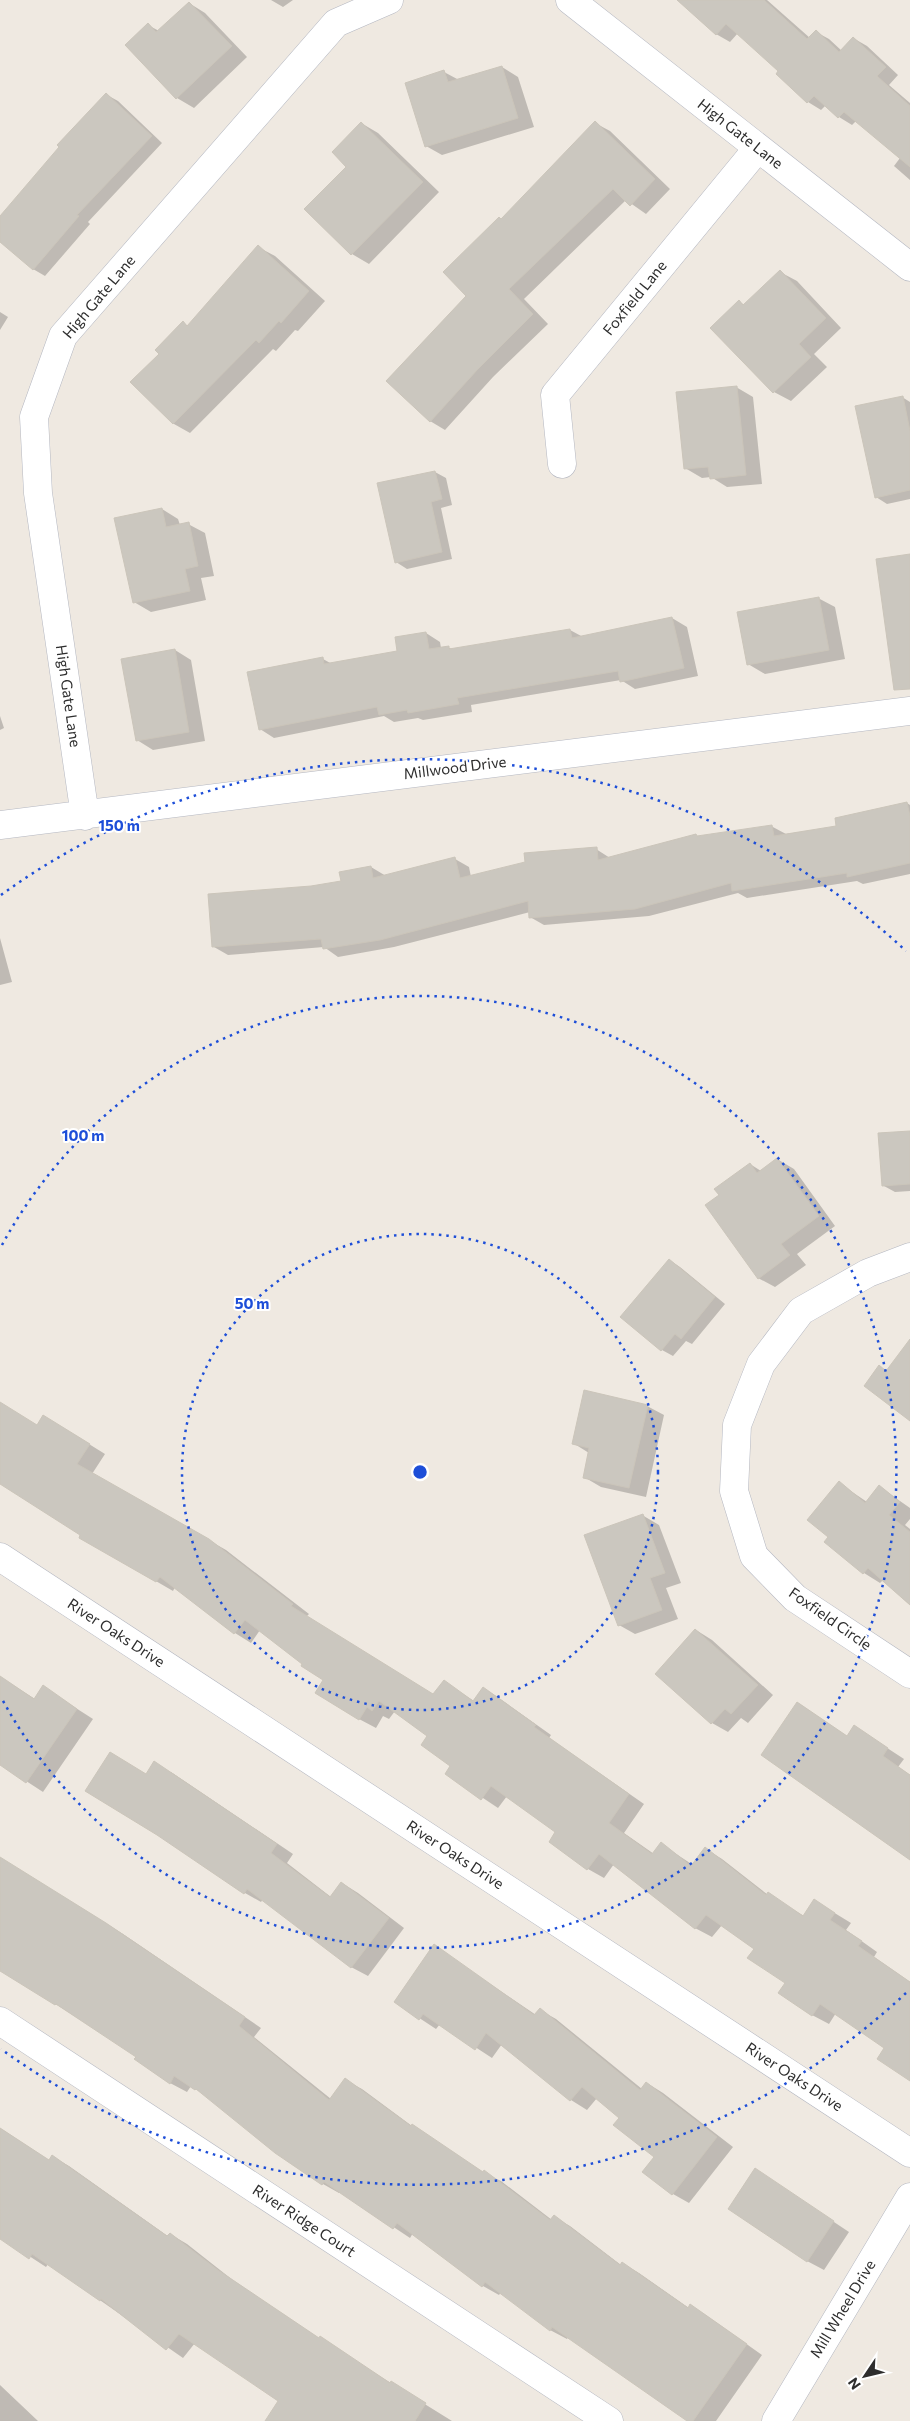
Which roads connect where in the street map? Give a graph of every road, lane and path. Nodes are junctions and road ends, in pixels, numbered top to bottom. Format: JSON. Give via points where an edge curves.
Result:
{"nodes":[{"id":1,"x":389,"y":0,"type":"edge"},
{"id":2,"x":570,"y":0,"type":"edge"},
{"id":3,"x":758,"y":148,"type":"junction"},
{"id":4,"x":910,"y":267,"type":"edge"},
{"id":5,"x":562,"y":464,"type":"dead end"},
{"id":6,"x":910,"y":710,"type":"edge"},
{"id":7,"x":85,"y":816,"type":"junction"},
{"id":8,"x":0,"y":825,"type":"edge"},
{"id":9,"x":910,"y":1257,"type":"edge"},
{"id":10,"x":0,"y":1557,"type":"edge"},
{"id":11,"x":910,"y":1674,"type":"edge"},
{"id":12,"x":0,"y":2021,"type":"edge"},
{"id":13,"x":910,"y":2153,"type":"edge"},
{"id":14,"x":910,"y":2198,"type":"edge"},
{"id":15,"x":608,"y":2421,"type":"edge"},
{"id":16,"x":776,"y":2421,"type":"edge"}],
"edges":[{"from":1,"to":7,"type":"street","name":"High Gate Lane","via":[[336,23],[63,336],[34,417],[38,492]]},
{"from":2,"to":3,"type":"street","name":"High Gate Lane"},
{"from":3,"to":4,"type":"street","name":"High Gate Lane"},
{"from":3,"to":5,"type":"street","name":"Foxfield Lane","via":[[555,395]]},
{"from":6,"to":7,"type":"street","name":"Millwood Drive"},
{"from":7,"to":8,"type":"street","name":"Millwood Drive"},
{"from":9,"to":11,"type":"street","name":"Foxfield Circle","via":[[868,1273],[801,1311],[761,1364],[737,1425],[734,1491],[754,1556],[794,1598]]},
{"from":10,"to":13,"type":"street","name":"River Oaks Drive"},
{"from":12,"to":15,"type":"street","name":"River Ridge Court"},
{"from":14,"to":16,"type":"street","name":"Mill Wheel Drive"}]}
